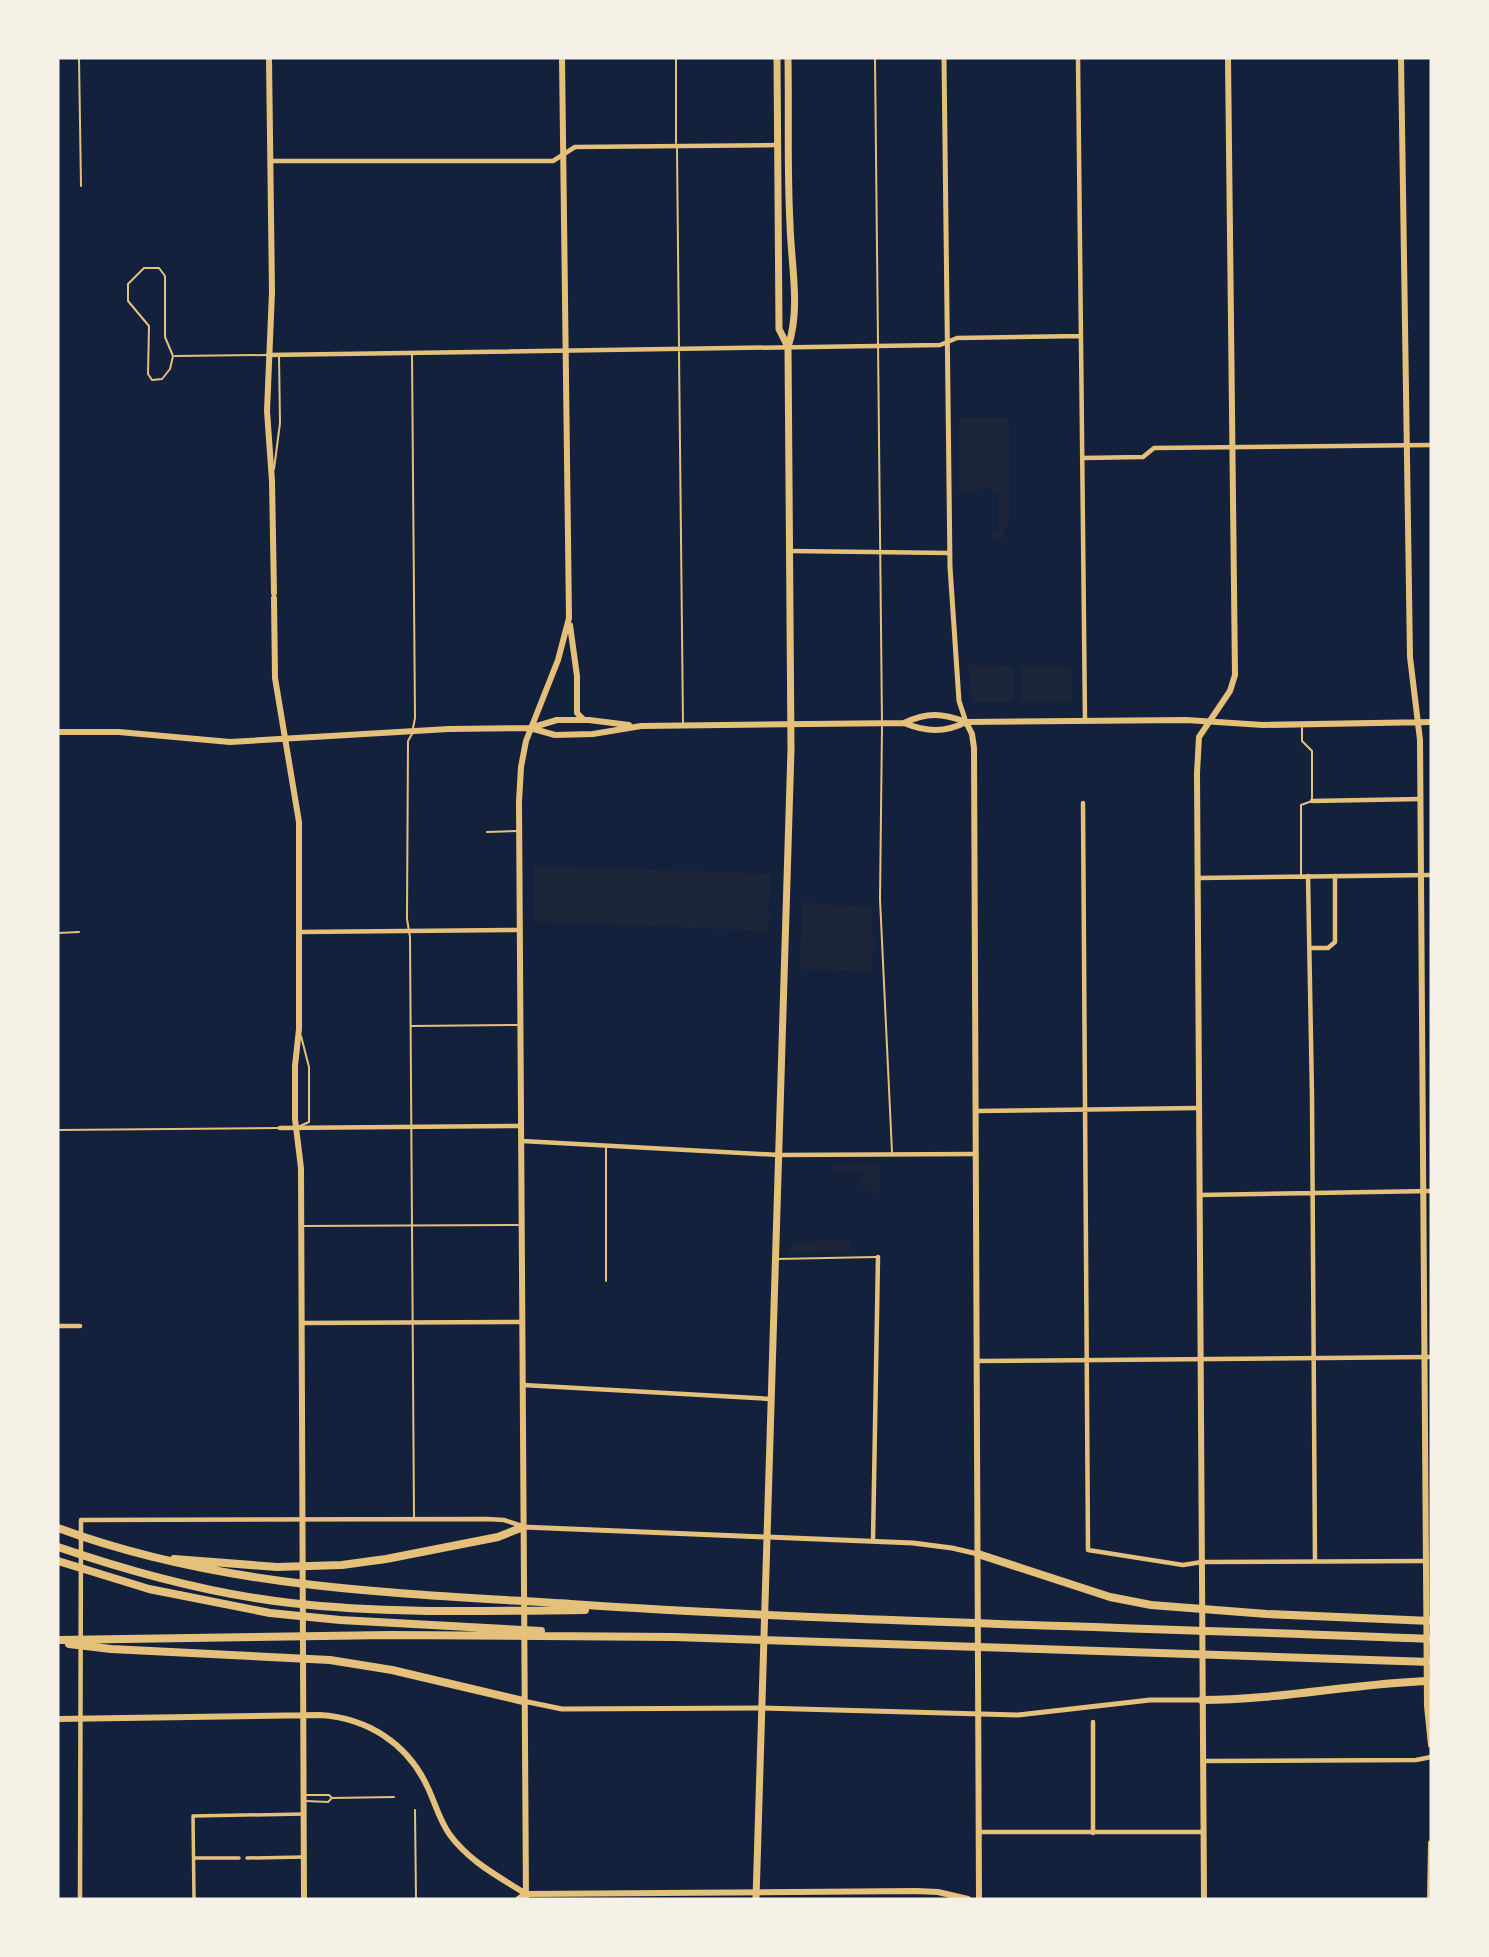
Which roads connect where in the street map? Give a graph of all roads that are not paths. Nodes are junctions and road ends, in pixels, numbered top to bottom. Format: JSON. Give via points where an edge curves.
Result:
{"nodes":[{"id":1,"x":79,"y":58,"type":"edge"},
{"id":2,"x":268,"y":58,"type":"edge"},
{"id":3,"x":562,"y":58,"type":"edge"},
{"id":4,"x":676,"y":58,"type":"edge"},
{"id":5,"x":778,"y":58,"type":"edge"},
{"id":6,"x":788,"y":58,"type":"edge"},
{"id":7,"x":875,"y":58,"type":"edge"},
{"id":8,"x":944,"y":58,"type":"edge"},
{"id":9,"x":1078,"y":58,"type":"edge"},
{"id":10,"x":1228,"y":58,"type":"edge"},
{"id":11,"x":1401,"y":58,"type":"edge"},
{"id":12,"x":677,"y":145,"type":"junction"},
{"id":13,"x":778,"y":145,"type":"junction"},
{"id":14,"x":562,"y":155,"type":"junction"},
{"id":15,"x":270,"y":162,"type":"junction"},
{"id":16,"x":81,"y":186,"type":"dead end"},
{"id":17,"x":1081,"y":336,"type":"junction"},
{"id":18,"x":947,"y":342,"type":"junction"},
{"id":19,"x":878,"y":346,"type":"junction"},
{"id":20,"x":788,"y":347,"type":"junction"},
{"id":21,"x":679,"y":349,"type":"junction"},
{"id":22,"x":564,"y":350,"type":"junction"},
{"id":23,"x":412,"y":353,"type":"junction"},
{"id":24,"x":268,"y":355,"type":"junction"},
{"id":25,"x":279,"y":355,"type":"junction"},
{"id":26,"x":173,"y":356,"type":"junction"},
{"id":27,"x":1407,"y":445,"type":"junction"},
{"id":28,"x":1431,"y":445,"type":"edge"},
{"id":29,"x":1233,"y":447,"type":"junction"},
{"id":30,"x":1082,"y":458,"type":"junction"},
{"id":31,"x":272,"y":481,"type":"junction"},
{"id":32,"x":790,"y":551,"type":"junction"},
{"id":33,"x":880,"y":552,"type":"junction"},
{"id":34,"x":950,"y":553,"type":"junction"},
{"id":35,"x":569,"y":618,"type":"junction"},
{"id":36,"x":589,"y":720,"type":"junction"},
{"id":37,"x":1084,"y":720,"type":"junction"},
{"id":38,"x":966,"y":722,"type":"junction"},
{"id":39,"x":1208,"y":722,"type":"junction"},
{"id":40,"x":1431,"y":722,"type":"edge"},
{"id":41,"x":882,"y":723,"type":"junction"},
{"id":42,"x":904,"y":723,"type":"junction"},
{"id":43,"x":1419,"y":723,"type":"junction"},
{"id":44,"x":791,"y":724,"type":"junction"},
{"id":45,"x":1301,"y":724,"type":"junction"},
{"id":46,"x":683,"y":725,"type":"junction"},
{"id":47,"x":641,"y":726,"type":"junction"},
{"id":48,"x":530,"y":728,"type":"junction"},
{"id":49,"x":413,"y":731,"type":"junction"},
{"id":50,"x":58,"y":732,"type":"edge"},
{"id":51,"x":285,"y":740,"type":"junction"},
{"id":52,"x":1421,"y":799,"type":"junction"},
{"id":53,"x":1312,"y":801,"type":"junction"},
{"id":54,"x":1083,"y":803,"type":"dead end"},
{"id":55,"x":519,"y":831,"type":"junction"},
{"id":56,"x":487,"y":832,"type":"dead end"},
{"id":57,"x":1422,"y":875,"type":"junction"},
{"id":58,"x":1431,"y":875,"type":"edge"},
{"id":59,"x":1305,"y":876,"type":"junction"},
{"id":60,"x":1335,"y":876,"type":"junction"},
{"id":61,"x":1199,"y":878,"type":"junction"},
{"id":62,"x":408,"y":930,"type":"junction"},
{"id":63,"x":521,"y":930,"type":"junction"},
{"id":64,"x":79,"y":932,"type":"dead end"},
{"id":65,"x":299,"y":932,"type":"junction"},
{"id":66,"x":58,"y":933,"type":"edge"},
{"id":67,"x":1310,"y":948,"type":"junction"},
{"id":68,"x":521,"y":1025,"type":"junction"},
{"id":69,"x":411,"y":1026,"type":"junction"},
{"id":70,"x":299,"y":1029,"type":"junction"},
{"id":71,"x":1200,"y":1108,"type":"junction"},
{"id":72,"x":1085,"y":1110,"type":"junction"},
{"id":73,"x":976,"y":1111,"type":"junction"},
{"id":74,"x":522,"y":1126,"type":"junction"},
{"id":75,"x":410,"y":1127,"type":"junction"},
{"id":76,"x":280,"y":1128,"type":"joint"},
{"id":77,"x":296,"y":1128,"type":"junction"},
{"id":78,"x":58,"y":1130,"type":"edge"},
{"id":79,"x":522,"y":1141,"type":"junction"},
{"id":80,"x":606,"y":1145,"type":"junction"},
{"id":81,"x":976,"y":1154,"type":"junction"},
{"id":82,"x":779,"y":1155,"type":"junction"},
{"id":83,"x":892,"y":1155,"type":"junction"},
{"id":84,"x":1427,"y":1191,"type":"edge"},
{"id":85,"x":1313,"y":1193,"type":"junction"},
{"id":86,"x":1200,"y":1195,"type":"junction"},
{"id":87,"x":523,"y":1225,"type":"junction"},
{"id":88,"x":412,"y":1226,"type":"junction"},
{"id":89,"x":300,"y":1227,"type":"junction"},
{"id":90,"x":878,"y":1257,"type":"joint"},
{"id":91,"x":776,"y":1259,"type":"junction"},
{"id":92,"x":606,"y":1281,"type":"dead end"},
{"id":93,"x":523,"y":1322,"type":"junction"},
{"id":94,"x":301,"y":1323,"type":"junction"},
{"id":95,"x":412,"y":1323,"type":"junction"},
{"id":96,"x":58,"y":1326,"type":"edge"},
{"id":97,"x":80,"y":1326,"type":"dead end"},
{"id":98,"x":1428,"y":1357,"type":"edge"},
{"id":99,"x":1314,"y":1358,"type":"junction"},
{"id":100,"x":1202,"y":1359,"type":"junction"},
{"id":101,"x":1087,"y":1360,"type":"junction"},
{"id":102,"x":977,"y":1361,"type":"junction"},
{"id":103,"x":523,"y":1385,"type":"junction"},
{"id":104,"x":772,"y":1399,"type":"junction"},
{"id":105,"x":414,"y":1518,"type":"junction"},
{"id":106,"x":302,"y":1519,"type":"junction"},
{"id":107,"x":523,"y":1527,"type":"junction"},
{"id":108,"x":58,"y":1528,"type":"edge"},
{"id":109,"x":769,"y":1537,"type":"junction"},
{"id":110,"x":873,"y":1541,"type":"junction"},
{"id":111,"x":58,"y":1547,"type":"edge"},
{"id":112,"x":978,"y":1554,"type":"junction"},
{"id":113,"x":144,"y":1556,"type":"junction"},
{"id":114,"x":1426,"y":1560,"type":"junction"},
{"id":115,"x":58,"y":1561,"type":"edge"},
{"id":116,"x":1202,"y":1562,"type":"junction"},
{"id":117,"x":1315,"y":1562,"type":"junction"},
{"id":118,"x":1429,"y":1594,"type":"edge"},
{"id":119,"x":651,"y":1609,"type":"junction"},
{"id":120,"x":1431,"y":1621,"type":"edge"},
{"id":121,"x":630,"y":1636,"type":"junction"},
{"id":122,"x":1431,"y":1639,"type":"edge"},
{"id":123,"x":58,"y":1642,"type":"edge"},
{"id":124,"x":1431,"y":1662,"type":"edge"},
{"id":125,"x":1431,"y":1681,"type":"edge"},
{"id":126,"x":1202,"y":1700,"type":"junction"},
{"id":127,"x":523,"y":1701,"type":"junction"},
{"id":128,"x":762,"y":1708,"type":"junction"},
{"id":129,"x":979,"y":1713,"type":"junction"},
{"id":130,"x":303,"y":1716,"type":"junction"},
{"id":131,"x":80,"y":1718,"type":"junction"},
{"id":132,"x":58,"y":1719,"type":"edge"},
{"id":133,"x":1093,"y":1722,"type":"dead end"},
{"id":134,"x":1431,"y":1745,"type":"edge"},
{"id":135,"x":1431,"y":1757,"type":"edge"},
{"id":136,"x":1203,"y":1761,"type":"junction"},
{"id":137,"x":394,"y":1797,"type":"dead end"},
{"id":138,"x":304,"y":1798,"type":"junction"},
{"id":139,"x":332,"y":1798,"type":"junction"},
{"id":140,"x":415,"y":1810,"type":"dead end"},
{"id":141,"x":304,"y":1814,"type":"junction"},
{"id":142,"x":980,"y":1832,"type":"junction"},
{"id":143,"x":1204,"y":1832,"type":"junction"},
{"id":144,"x":1093,"y":1833,"type":"junction"},
{"id":145,"x":1431,"y":1843,"type":"edge"},
{"id":146,"x":247,"y":1857,"type":"dead end"},
{"id":147,"x":304,"y":1857,"type":"junction"},
{"id":148,"x":194,"y":1858,"type":"junction"},
{"id":149,"x":239,"y":1858,"type":"dead end"},
{"id":150,"x":869,"y":1895,"type":"edge"},
{"id":151,"x":756,"y":1896,"type":"edge"},
{"id":152,"x":523,"y":1898,"type":"edge"},
{"id":153,"x":80,"y":1899,"type":"edge"},
{"id":154,"x":194,"y":1899,"type":"edge"},
{"id":155,"x":304,"y":1899,"type":"edge"},
{"id":156,"x":416,"y":1899,"type":"edge"},
{"id":157,"x":968,"y":1899,"type":"edge"},
{"id":158,"x":979,"y":1899,"type":"edge"},
{"id":159,"x":1204,"y":1899,"type":"edge"},
{"id":160,"x":1430,"y":1899,"type":"edge"}],
"edges":[{"from":1,"to":16,"type":"lane"},
{"from":2,"to":15,"type":"main road"},
{"from":3,"to":14,"type":"main road"},
{"from":4,"to":12,"type":"lane"},
{"from":5,"to":13,"type":"main road"},
{"from":6,"to":20,"type":"main road","via":[[794,329]]},
{"from":7,"to":19,"type":"lane"},
{"from":8,"to":18,"type":"street"},
{"from":9,"to":17,"type":"street"},
{"from":10,"to":29,"type":"main road"},
{"from":11,"to":27,"type":"main road"},
{"from":12,"to":13,"type":"street"},
{"from":12,"to":14,"type":"street","via":[[575,147]]},
{"from":12,"to":21,"type":"lane"},
{"from":13,"to":20,"type":"main road","via":[[779,329]]},
{"from":14,"to":15,"type":"street","via":[[553,162]]},
{"from":14,"to":22,"type":"main road"},
{"from":15,"to":24,"type":"main road"},
{"from":17,"to":18,"type":"street","via":[[957,338]]},
{"from":17,"to":30,"type":"street"},
{"from":18,"to":19,"type":"street"},
{"from":18,"to":34,"type":"street"},
{"from":19,"to":20,"type":"street"},
{"from":19,"to":33,"type":"lane"},
{"from":20,"to":21,"type":"street"},
{"from":20,"to":32,"type":"main road"},
{"from":21,"to":22,"type":"street"},
{"from":21,"to":46,"type":"lane"},
{"from":22,"to":23,"type":"street"},
{"from":22,"to":35,"type":"main road"},
{"from":23,"to":25,"type":"street"},
{"from":23,"to":49,"type":"lane"},
{"from":24,"to":25,"type":"street"},
{"from":24,"to":26,"type":"lane"},
{"from":24,"to":31,"type":"main road"},
{"from":25,"to":31,"type":"lane","via":[[280,424]]},
{"from":26,"to":26,"type":"lane","via":[[165,337],[165,276],[159,268],[144,268],[128,284],[128,301],[149,326],[148,374],[152,380],[163,379]]},
{"from":27,"to":28,"type":"street"},
{"from":27,"to":29,"type":"street"},
{"from":27,"to":43,"type":"main road","via":[[1410,657]]},
{"from":29,"to":30,"type":"street","via":[[1154,448],[1143,457]]},
{"from":29,"to":39,"type":"main road","via":[[1235,675],[1230,691]]},
{"from":30,"to":37,"type":"street"},
{"from":31,"to":51,"type":"main road","via":[[275,678]]},
{"from":32,"to":33,"type":"street"},
{"from":32,"to":44,"type":"main road"},
{"from":33,"to":34,"type":"street"},
{"from":33,"to":41,"type":"lane"},
{"from":34,"to":38,"type":"street","via":[[959,701]]},
{"from":35,"to":36,"type":"main road","via":[[577,713]]},
{"from":35,"to":48,"type":"main road","via":[[558,660]]},
{"from":36,"to":47,"type":"main road"},
{"from":36,"to":48,"type":"main road","via":[[556,720]]},
{"from":37,"to":38,"type":"main road"},
{"from":37,"to":39,"type":"main road"},
{"from":38,"to":42,"type":"main road","via":[[948,730],[922,730]]},
{"from":38,"to":42,"type":"main road","via":[[949,715],[921,715]]},
{"from":38,"to":73,"type":"main road","via":[[974,748]]},
{"from":39,"to":45,"type":"main road"},
{"from":39,"to":61,"type":"main road","via":[[1198,745]]},
{"from":40,"to":43,"type":"main road"},
{"from":41,"to":42,"type":"main road"},
{"from":41,"to":44,"type":"main road"},
{"from":41,"to":83,"type":"lane","via":[[880,900]]},
{"from":43,"to":45,"type":"main road"},
{"from":43,"to":52,"type":"main road"},
{"from":44,"to":46,"type":"main road"},
{"from":44,"to":82,"type":"main road"},
{"from":45,"to":53,"type":"lane","via":[[1301,741],[1312,751]]},
{"from":46,"to":47,"type":"main road"},
{"from":47,"to":48,"type":"main road","via":[[555,735]]},
{"from":48,"to":49,"type":"main road"},
{"from":48,"to":55,"type":"main road","via":[[521,772]]},
{"from":49,"to":51,"type":"main road"},
{"from":49,"to":62,"type":"lane","via":[[408,741]]},
{"from":50,"to":51,"type":"main road","via":[[120,732],[221,742]]},
{"from":51,"to":65,"type":"main road","via":[[298,810]]},
{"from":52,"to":53,"type":"street"},
{"from":52,"to":57,"type":"main road"},
{"from":53,"to":59,"type":"lane","via":[[1301,805]]},
{"from":54,"to":72,"type":"street"},
{"from":55,"to":56,"type":"lane"},
{"from":55,"to":63,"type":"main road"},
{"from":57,"to":58,"type":"street"},
{"from":57,"to":60,"type":"street"},
{"from":57,"to":84,"type":"main road"},
{"from":59,"to":60,"type":"street"},
{"from":59,"to":61,"type":"street"},
{"from":59,"to":67,"type":"street"},
{"from":60,"to":67,"type":"street","via":[[1335,942],[1328,948]]},
{"from":61,"to":71,"type":"main road"},
{"from":62,"to":63,"type":"street"},
{"from":62,"to":65,"type":"street"},
{"from":62,"to":69,"type":"lane"},
{"from":63,"to":68,"type":"main road"},
{"from":64,"to":66,"type":"lane"},
{"from":65,"to":70,"type":"main road"},
{"from":67,"to":85,"type":"street"},
{"from":68,"to":69,"type":"lane"},
{"from":68,"to":74,"type":"main road"},
{"from":69,"to":75,"type":"lane"},
{"from":70,"to":77,"type":"main road"},
{"from":70,"to":77,"type":"lane","via":[[309,1067],[309,1122]]},
{"from":71,"to":72,"type":"street"},
{"from":71,"to":86,"type":"main road"},
{"from":72,"to":73,"type":"street"},
{"from":72,"to":101,"type":"street"},
{"from":73,"to":81,"type":"main road"},
{"from":74,"to":75,"type":"street"},
{"from":74,"to":79,"type":"main road"},
{"from":75,"to":77,"type":"street"},
{"from":75,"to":88,"type":"lane"},
{"from":76,"to":77,"type":"street"},
{"from":76,"to":78,"type":"lane"},
{"from":77,"to":89,"type":"main road"},
{"from":79,"to":80,"type":"street"},
{"from":79,"to":87,"type":"main road"},
{"from":80,"to":82,"type":"street"},
{"from":80,"to":92,"type":"lane"},
{"from":81,"to":83,"type":"street"},
{"from":81,"to":102,"type":"main road"},
{"from":82,"to":83,"type":"street"},
{"from":82,"to":91,"type":"main road"},
{"from":84,"to":85,"type":"street"},
{"from":84,"to":98,"type":"main road"},
{"from":85,"to":86,"type":"street"},
{"from":85,"to":99,"type":"street"},
{"from":86,"to":100,"type":"main road"},
{"from":87,"to":88,"type":"lane"},
{"from":87,"to":93,"type":"main road"},
{"from":88,"to":89,"type":"lane"},
{"from":88,"to":95,"type":"lane"},
{"from":89,"to":94,"type":"main road"},
{"from":90,"to":91,"type":"lane"},
{"from":90,"to":110,"type":"street"},
{"from":91,"to":104,"type":"main road"},
{"from":93,"to":95,"type":"street"},
{"from":93,"to":103,"type":"main road"},
{"from":94,"to":95,"type":"street"},
{"from":94,"to":106,"type":"main road"},
{"from":95,"to":105,"type":"lane"},
{"from":96,"to":97,"type":"street"},
{"from":98,"to":99,"type":"street"},
{"from":98,"to":114,"type":"main road"},
{"from":99,"to":100,"type":"street"},
{"from":99,"to":117,"type":"street"},
{"from":100,"to":101,"type":"street"},
{"from":100,"to":116,"type":"main road"},
{"from":101,"to":102,"type":"street"},
{"from":101,"to":116,"type":"street","via":[[1088,1550],[1183,1565]]},
{"from":102,"to":112,"type":"main road"},
{"from":103,"to":104,"type":"street"},
{"from":103,"to":107,"type":"main road"},
{"from":104,"to":109,"type":"main road"},
{"from":105,"to":106,"type":"street"},
{"from":105,"to":107,"type":"street","via":[[495,1519]]},
{"from":106,"to":130,"type":"main road"},
{"from":106,"to":131,"type":"street","via":[[81,1520]]},
{"from":107,"to":109,"type":"street"},
{"from":107,"to":113,"type":"highway","via":[[498,1537],[342,1565],[293,1568]]},
{"from":107,"to":127,"type":"main road"},
{"from":108,"to":113,"type":"highway"},
{"from":109,"to":110,"type":"street"},
{"from":109,"to":128,"type":"main road"},
{"from":110,"to":112,"type":"street","via":[[936,1545]]},
{"from":111,"to":119,"type":"highway","via":[[156,1577],[291,1603],[475,1611]]},
{"from":112,"to":120,"type":"highway","via":[[1129,1601],[1223,1611]]},
{"from":112,"to":129,"type":"main road"},
{"from":113,"to":119,"type":"highway","via":[[289,1584]]},
{"from":114,"to":117,"type":"street"},
{"from":114,"to":118,"type":"main road"},
{"from":115,"to":121,"type":"highway","via":[[149,1589],[270,1613]]},
{"from":116,"to":117,"type":"street"},
{"from":116,"to":126,"type":"main road"},
{"from":118,"to":134,"type":"main road","via":[[1427,1717]]},
{"from":119,"to":122,"type":"highway"},
{"from":121,"to":123,"type":"highway","via":[[376,1635]]},
{"from":121,"to":124,"type":"highway"},
{"from":123,"to":127,"type":"highway","via":[[111,1649],[311,1658],[392,1670]]},
{"from":125,"to":126,"type":"highway"},
{"from":126,"to":129,"type":"street","via":[[1141,1701],[1018,1715]]},
{"from":126,"to":136,"type":"main road"},
{"from":127,"to":128,"type":"street","via":[[562,1709]]},
{"from":127,"to":152,"type":"main road"},
{"from":128,"to":129,"type":"street"},
{"from":128,"to":151,"type":"main road"},
{"from":129,"to":142,"type":"main road"},
{"from":130,"to":131,"type":"main road"},
{"from":130,"to":138,"type":"main road"},
{"from":130,"to":152,"type":"main road","via":[[350,1720],[391,1740],[423,1777],[442,1822],[463,1851]]},
{"from":131,"to":132,"type":"main road"},
{"from":131,"to":153,"type":"street"},
{"from":133,"to":144,"type":"street"},
{"from":135,"to":136,"type":"street"},
{"from":136,"to":143,"type":"main road"},
{"from":137,"to":139,"type":"lane"},
{"from":138,"to":139,"type":"lane"},
{"from":138,"to":139,"type":"lane","via":[[328,1802]]},
{"from":138,"to":141,"type":"main road"},
{"from":140,"to":156,"type":"lane"},
{"from":141,"to":147,"type":"main road"},
{"from":141,"to":148,"type":"street","via":[[193,1816]]},
{"from":142,"to":144,"type":"street"},
{"from":142,"to":158,"type":"main road"},
{"from":143,"to":144,"type":"street"},
{"from":143,"to":159,"type":"main road"},
{"from":145,"to":160,"type":"main road"},
{"from":146,"to":147,"type":"street"},
{"from":147,"to":155,"type":"main road"},
{"from":148,"to":149,"type":"street"},
{"from":148,"to":154,"type":"street"},
{"from":150,"to":151,"type":"main road"},
{"from":150,"to":157,"type":"main road","via":[[928,1892]]},
{"from":151,"to":152,"type":"main road"}]}
